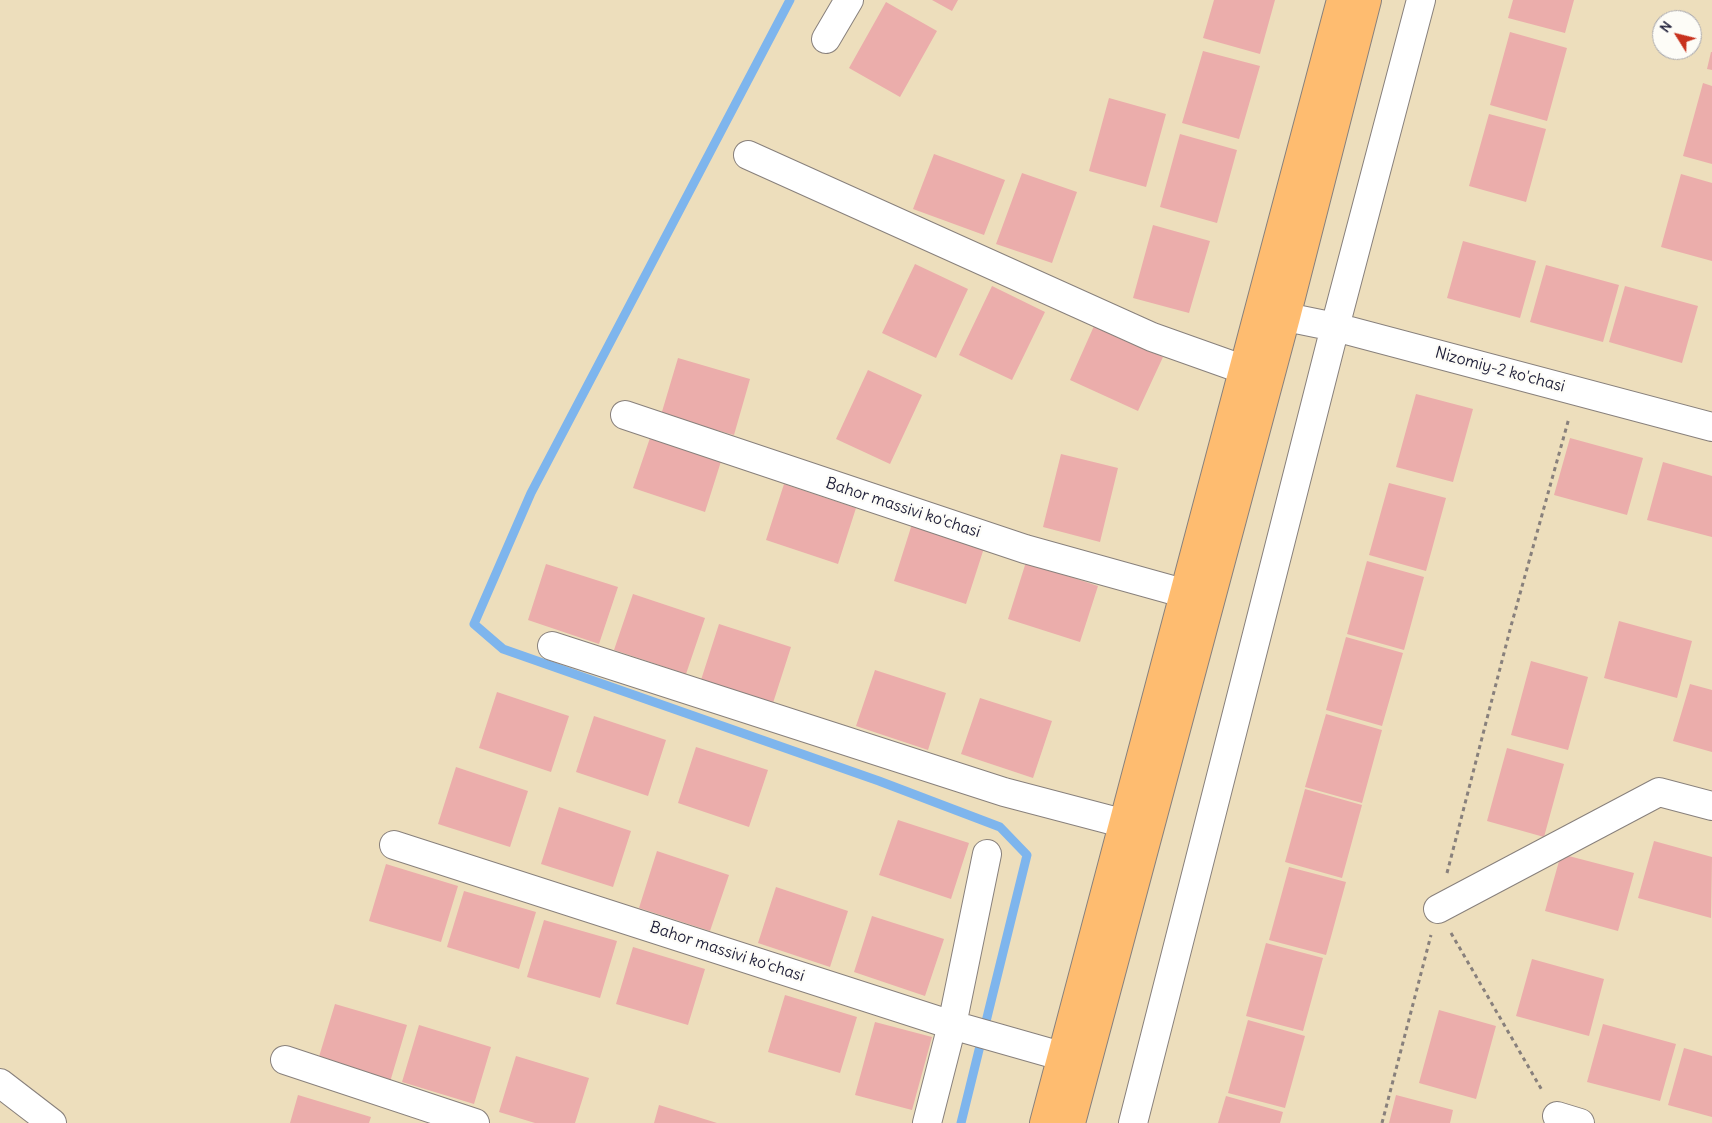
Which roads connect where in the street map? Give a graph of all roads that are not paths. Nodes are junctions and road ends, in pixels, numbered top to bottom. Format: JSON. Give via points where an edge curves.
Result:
{"nodes":[{"id":1,"x":849,"y":0,"type":"edge"},
{"id":2,"x":1342,"y":0,"type":"edge"},
{"id":3,"x":1366,"y":0,"type":"edge"},
{"id":4,"x":1421,"y":0,"type":"edge"},
{"id":5,"x":826,"y":39,"type":"dead end"},
{"id":6,"x":748,"y":155,"type":"dead end"},
{"id":7,"x":1286,"y":317,"type":"junction"},
{"id":8,"x":1335,"y":327,"type":"junction"},
{"id":9,"x":1242,"y":369,"type":"junction"},
{"id":10,"x":625,"y":415,"type":"dead end"},
{"id":11,"x":1712,"y":426,"type":"edge"},
{"id":12,"x":1183,"y":593,"type":"junction"},
{"id":13,"x":552,"y":646,"type":"dead end"},
{"id":14,"x":1712,"y":806,"type":"edge"},
{"id":15,"x":1122,"y":823,"type":"junction"},
{"id":16,"x":394,"y":845,"type":"dead end"},
{"id":17,"x":987,"y":854,"type":"dead end"},
{"id":18,"x":1438,"y":909,"type":"road end"},
{"id":19,"x":952,"y":1025,"type":"junction"},
{"id":20,"x":1061,"y":1056,"type":"junction"},
{"id":21,"x":284,"y":1060,"type":"dead end"},
{"id":22,"x":0,"y":1083,"type":"edge"},
{"id":23,"x":52,"y":1123,"type":"edge"},
{"id":24,"x":475,"y":1123,"type":"edge"},
{"id":25,"x":927,"y":1123,"type":"edge"},
{"id":26,"x":1044,"y":1123,"type":"edge"},
{"id":27,"x":1071,"y":1123,"type":"edge"},
{"id":28,"x":1133,"y":1123,"type":"edge"}],
"edges":[{"from":1,"to":5,"type":"street"},
{"from":2,"to":9,"type":"main road"},
{"from":3,"to":7,"type":"main road"},
{"from":4,"to":8,"type":"street"},
{"from":6,"to":9,"type":"street","via":[[1152,337]]},
{"from":7,"to":8,"type":"street","name":"Nizomiy-2 ko'chasi"},
{"from":7,"to":27,"type":"main road"},
{"from":8,"to":11,"type":"street","name":"Nizomiy-2 ko'chasi"},
{"from":8,"to":28,"type":"street"},
{"from":9,"to":12,"type":"main road"},
{"from":10,"to":12,"type":"street","name":"Bahor massivi ko'chasi","via":[[1024,549]]},
{"from":12,"to":15,"type":"main road"},
{"from":13,"to":15,"type":"street","via":[[1004,792]]},
{"from":14,"to":18,"type":"street","via":[[1658,792]]},
{"from":15,"to":20,"type":"main road"},
{"from":16,"to":19,"type":"street","name":"Bahor massivi ko'chasi"},
{"from":17,"to":19,"type":"street"},
{"from":19,"to":20,"type":"street","name":"Bahor massivi ko'chasi"},
{"from":19,"to":25,"type":"street"},
{"from":20,"to":26,"type":"main road"},
{"from":21,"to":24,"type":"street"},
{"from":22,"to":23,"type":"street"}]}
